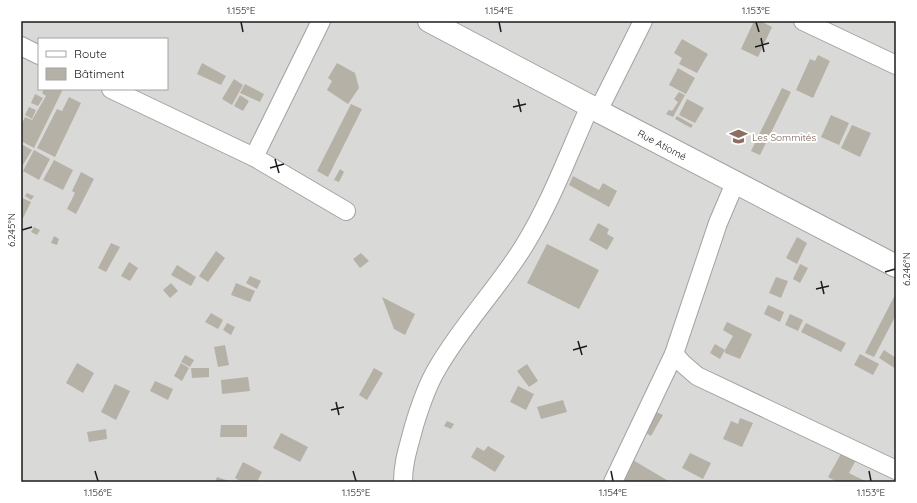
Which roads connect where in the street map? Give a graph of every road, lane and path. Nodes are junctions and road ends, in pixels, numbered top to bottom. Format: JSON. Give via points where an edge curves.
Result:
{"nodes":[{"id":1,"x":321,"y":21,"type":"edge"},
{"id":2,"x":429,"y":21,"type":"edge"},
{"id":3,"x":643,"y":21,"type":"edge"},
{"id":4,"x":803,"y":21,"type":"edge"},
{"id":5,"x":21,"y":46,"type":"edge"},
{"id":6,"x":38,"y":54,"type":"edge"},
{"id":7,"x":896,"y":66,"type":"edge"},
{"id":8,"x":113,"y":90,"type":"edge"},
{"id":9,"x":594,"y":108,"type":"junction"},
{"id":10,"x":254,"y":157,"type":"junction"},
{"id":11,"x":735,"y":183,"type":"junction"},
{"id":12,"x":346,"y":211,"type":"dead end"},
{"id":13,"x":896,"y":266,"type":"edge"},
{"id":14,"x":674,"y":354,"type":"junction"},
{"id":15,"x":896,"y":470,"type":"edge"},
{"id":16,"x":403,"y":482,"type":"edge"},
{"id":17,"x":613,"y":482,"type":"edge"}],
"edges":[{"from":1,"to":10,"type":"street"},
{"from":2,"to":9,"type":"street","name":"Rue Atiomé"},
{"from":3,"to":9,"type":"street"},
{"from":4,"to":7,"type":"street"},
{"from":5,"to":6,"type":"street"},
{"from":8,"to":10,"type":"street"},
{"from":9,"to":11,"type":"street","name":"Rue Atiomé"},
{"from":9,"to":16,"type":"street","via":[[525,245],[437,368],[420,406],[407,447]]},
{"from":10,"to":12,"type":"street"},
{"from":11,"to":13,"type":"street","name":"Rue Atiomé"},
{"from":11,"to":14,"type":"street","via":[[718,223]]},
{"from":14,"to":15,"type":"street","via":[[697,376]]},
{"from":14,"to":17,"type":"street"}]}
